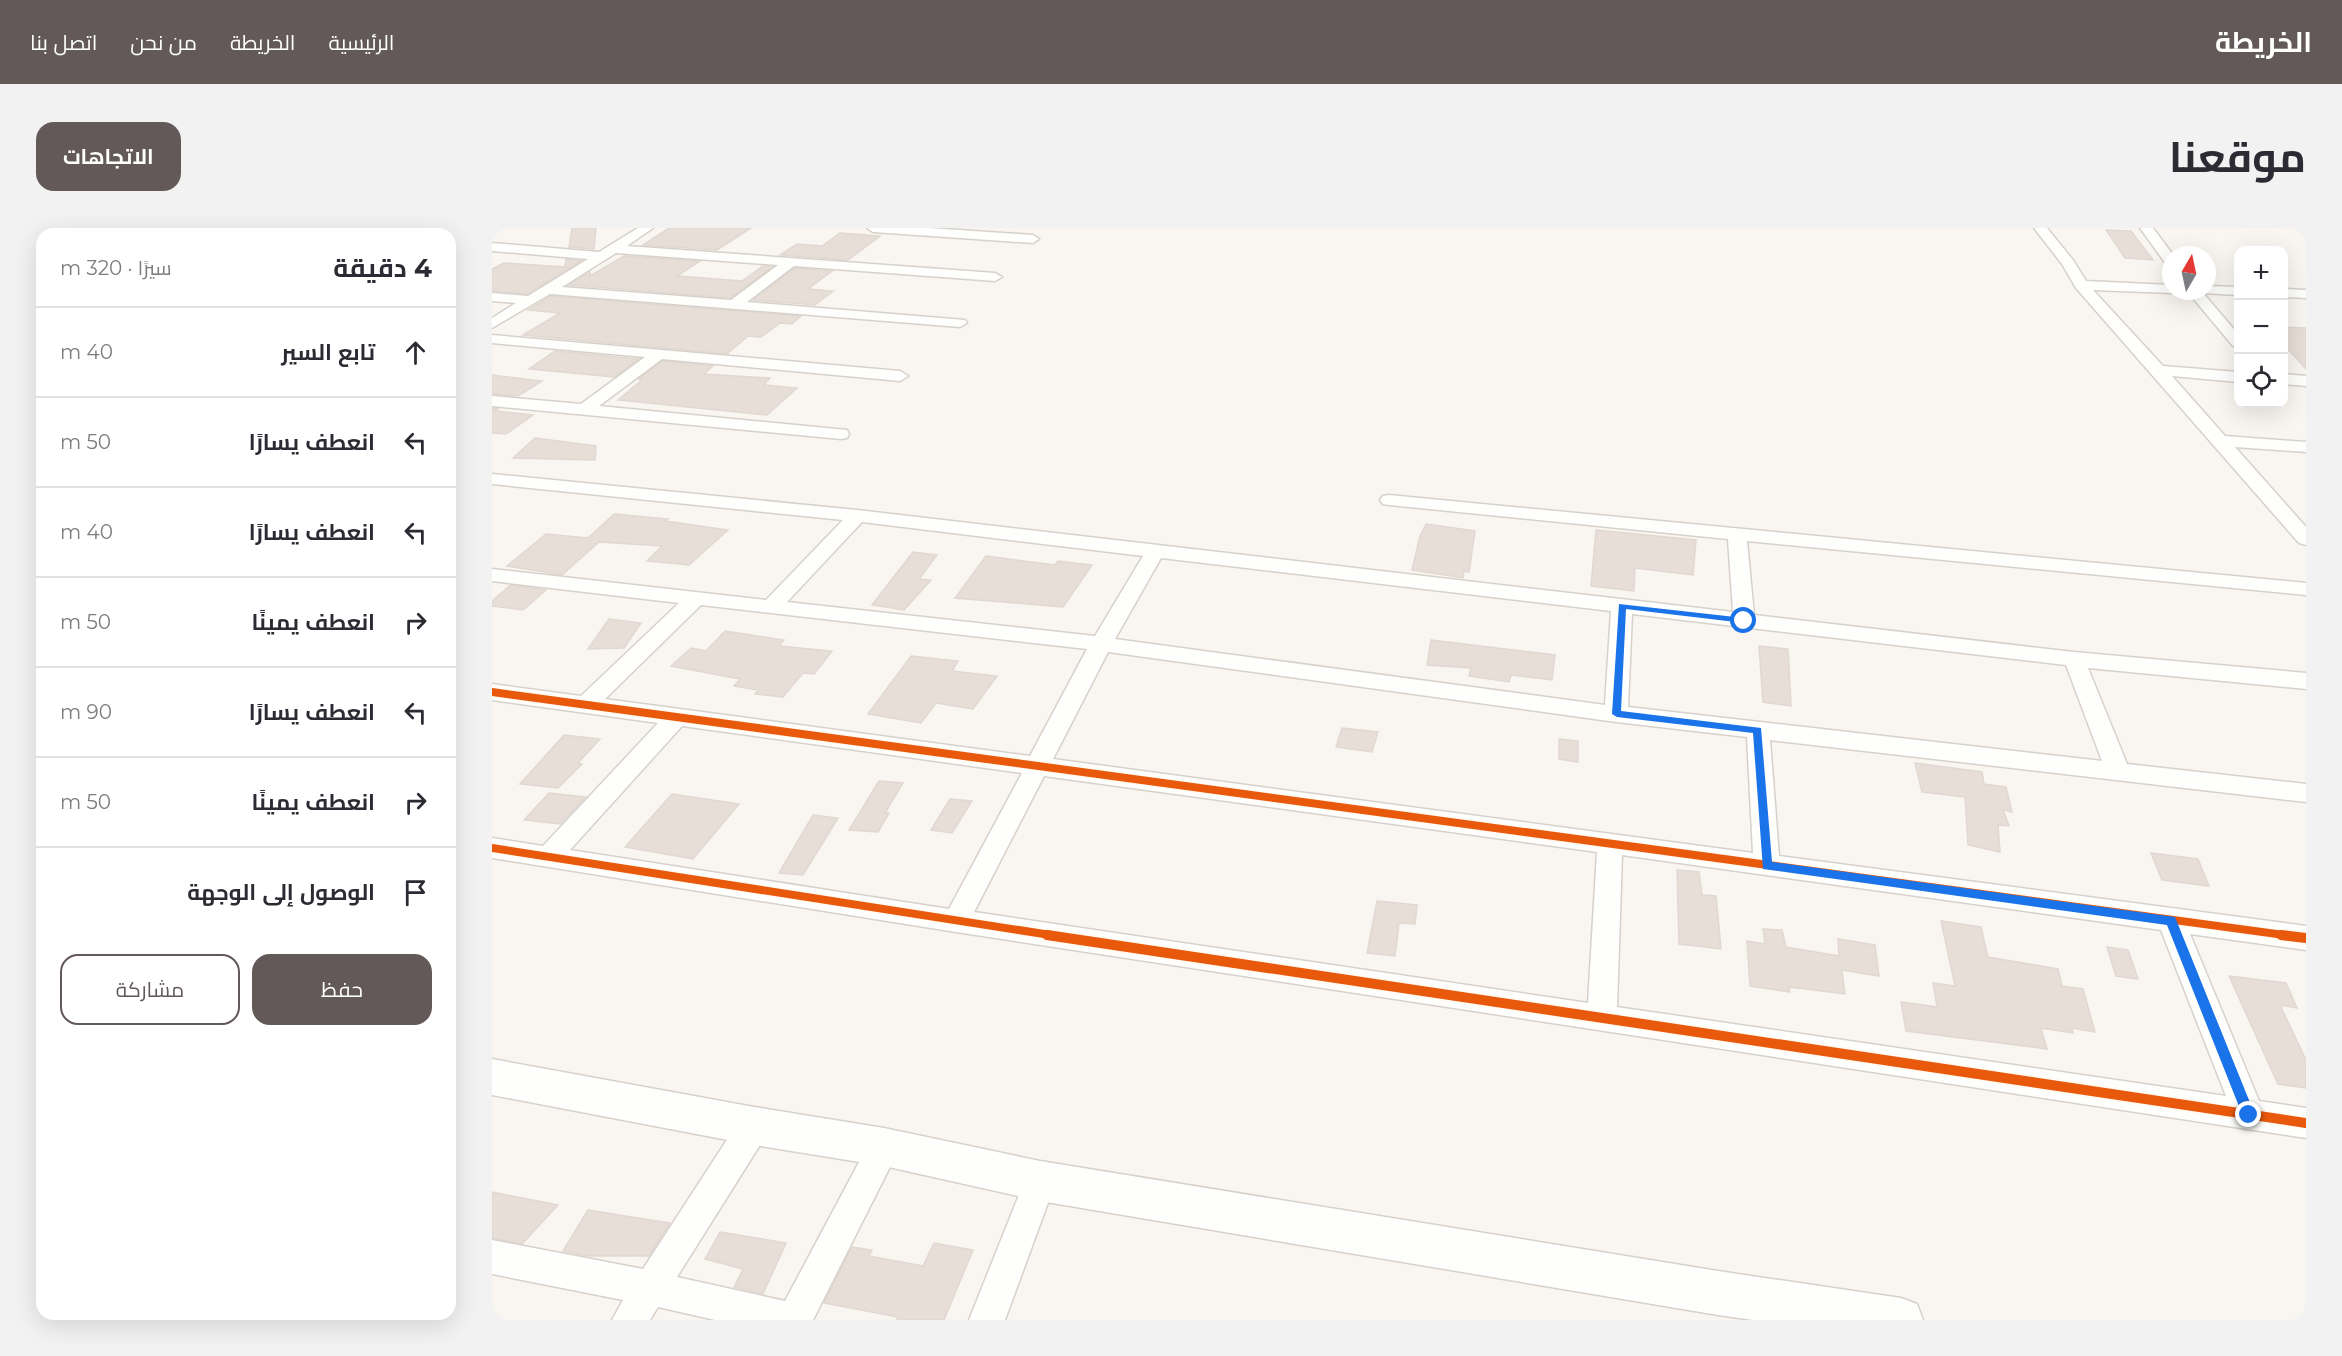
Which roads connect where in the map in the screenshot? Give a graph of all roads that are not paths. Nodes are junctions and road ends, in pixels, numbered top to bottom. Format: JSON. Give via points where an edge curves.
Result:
{"nodes":[{"id":1,"x":647,"y":228,"type":"edge"},
{"id":2,"x":873,"y":228,"type":"edge"},
{"id":3,"x":2040,"y":228,"type":"edge"},
{"id":4,"x":2146,"y":228,"type":"edge"},
{"id":5,"x":1033,"y":239,"type":"dead end"},
{"id":6,"x":492,"y":247,"type":"edge"},
{"id":7,"x":2162,"y":249,"type":"edge"},
{"id":8,"x":608,"y":253,"type":"junction"},
{"id":9,"x":791,"y":262,"type":"junction"},
{"id":10,"x":995,"y":277,"type":"dead end"},
{"id":11,"x":2080,"y":285,"type":"junction"},
{"id":12,"x":2162,"y":289,"type":"edge"},
{"id":13,"x":549,"y":290,"type":"junction"},
{"id":14,"x":2216,"y":290,"type":"edge"},
{"id":15,"x":2234,"y":291,"type":"edge"},
{"id":16,"x":2288,"y":293,"type":"edge"},
{"id":17,"x":2306,"y":294,"type":"edge"},
{"id":18,"x":492,"y":297,"type":"edge"},
{"id":19,"x":531,"y":300,"type":"junction"},
{"id":20,"x":2202,"y":300,"type":"edge"},
{"id":21,"x":734,"y":305,"type":"junction"},
{"id":22,"x":960,"y":322,"type":"dead end"},
{"id":23,"x":492,"y":324,"type":"edge"},
{"id":24,"x":2234,"y":338,"type":"edge"},
{"id":25,"x":492,"y":339,"type":"edge"},
{"id":26,"x":659,"y":354,"type":"junction"},
{"id":27,"x":2156,"y":370,"type":"junction"},
{"id":28,"x":900,"y":376,"type":"dead end"},
{"id":29,"x":2234,"y":377,"type":"edge"},
{"id":30,"x":2288,"y":379,"type":"edge"},
{"id":31,"x":2306,"y":381,"type":"edge"},
{"id":32,"x":492,"y":401,"type":"edge"},
{"id":33,"x":584,"y":410,"type":"junction"},
{"id":34,"x":841,"y":434,"type":"dead end"},
{"id":35,"x":2220,"y":441,"type":"junction"},
{"id":36,"x":2306,"y":447,"type":"edge"},
{"id":37,"x":492,"y":479,"type":"edge"},
{"id":38,"x":1389,"y":500,"type":"dead end"},
{"id":39,"x":2282,"y":510,"type":"junction"},
{"id":40,"x":2306,"y":512,"type":"edge"},
{"id":41,"x":857,"y":516,"type":"junction"},
{"id":42,"x":1737,"y":534,"type":"junction"},
{"id":43,"x":2306,"y":539,"type":"edge"},
{"id":44,"x":1155,"y":552,"type":"junction"},
{"id":45,"x":492,"y":575,"type":"edge"},
{"id":46,"x":2306,"y":589,"type":"edge"},
{"id":47,"x":697,"y":597,"type":"junction"},
{"id":48,"x":772,"y":606,"type":"junction"},
{"id":49,"x":1622,"y":606,"type":"junction"},
{"id":50,"x":1744,"y":621,"type":"junction"},
{"id":51,"x":1101,"y":644,"type":"junction"},
{"id":52,"x":2074,"y":659,"type":"junction"},
{"id":53,"x":2306,"y":681,"type":"edge"},
{"id":54,"x":492,"y":692,"type":"edge"},
{"id":55,"x":587,"y":704,"type":"junction"},
{"id":56,"x":1617,"y":714,"type":"junction"},
{"id":57,"x":678,"y":716,"type":"junction"},
{"id":58,"x":1758,"y":730,"type":"junction"},
{"id":59,"x":1040,"y":765,"type":"junction"},
{"id":60,"x":2118,"y":772,"type":"junction"},
{"id":61,"x":2306,"y":793,"type":"edge"},
{"id":62,"x":1610,"y":845,"type":"junction"},
{"id":63,"x":492,"y":848,"type":"edge"},
{"id":64,"x":548,"y":857,"type":"junction"},
{"id":65,"x":1767,"y":866,"type":"junction"},
{"id":66,"x":956,"y":921,"type":"junction"},
{"id":67,"x":2171,"y":921,"type":"junction"},
{"id":68,"x":2306,"y":938,"type":"edge"},
{"id":69,"x":1602,"y":1017,"type":"junction"},
{"id":70,"x":494,"y":1081,"type":"edge"},
{"id":71,"x":2249,"y":1115,"type":"junction"},
{"id":72,"x":2306,"y":1123,"type":"edge"},
{"id":73,"x":754,"y":1126,"type":"junction"},
{"id":74,"x":885,"y":1147,"type":"junction"},
{"id":75,"x":1040,"y":1181,"type":"junction"},
{"id":76,"x":492,"y":1257,"type":"edge"},
{"id":77,"x":651,"y":1288,"type":"junction"},
{"id":78,"x":1719,"y":1306,"type":"edge"},
{"id":79,"x":630,"y":1320,"type":"edge"},
{"id":80,"x":793,"y":1320,"type":"edge"},
{"id":81,"x":987,"y":1320,"type":"edge"},
{"id":82,"x":1901,"y":1320,"type":"edge"}],
"edges":[{"from":1,"to":8,"type":"street"},
{"from":2,"to":5,"type":"street"},
{"from":3,"to":11,"type":"street","via":[[2068,262]]},
{"from":4,"to":7,"type":"street"},
{"from":6,"to":8,"type":"street"},
{"from":8,"to":9,"type":"street"},
{"from":8,"to":13,"type":"street"},
{"from":9,"to":10,"type":"street"},
{"from":9,"to":21,"type":"street"},
{"from":11,"to":12,"type":"street"},
{"from":11,"to":27,"type":"street"},
{"from":13,"to":19,"type":"street"},
{"from":13,"to":21,"type":"street"},
{"from":14,"to":15,"type":"street"},
{"from":16,"to":17,"type":"street"},
{"from":18,"to":19,"type":"street"},
{"from":19,"to":23,"type":"street"},
{"from":20,"to":24,"type":"street"},
{"from":21,"to":22,"type":"street"},
{"from":25,"to":26,"type":"street"},
{"from":26,"to":28,"type":"street"},
{"from":26,"to":33,"type":"street"},
{"from":27,"to":29,"type":"street"},
{"from":27,"to":35,"type":"street"},
{"from":30,"to":31,"type":"street"},
{"from":32,"to":33,"type":"street"},
{"from":33,"to":34,"type":"street"},
{"from":35,"to":36,"type":"street"},
{"from":35,"to":39,"type":"street"},
{"from":37,"to":41,"type":"street"},
{"from":38,"to":42,"type":"street"},
{"from":39,"to":40,"type":"street"},
{"from":39,"to":43,"type":"street"},
{"from":41,"to":44,"type":"street"},
{"from":41,"to":48,"type":"street"},
{"from":42,"to":46,"type":"street"},
{"from":42,"to":50,"type":"street"},
{"from":44,"to":49,"type":"street"},
{"from":44,"to":51,"type":"street"},
{"from":45,"to":47,"type":"street"},
{"from":47,"to":48,"type":"street"},
{"from":47,"to":55,"type":"street"},
{"from":48,"to":51,"type":"street"},
{"from":49,"to":50,"type":"street"},
{"from":49,"to":56,"type":"street"},
{"from":50,"to":52,"type":"street"},
{"from":51,"to":56,"type":"street"},
{"from":51,"to":59,"type":"street"},
{"from":52,"to":53,"type":"street"},
{"from":52,"to":60,"type":"street"},
{"from":54,"to":55,"type":"street"},
{"from":55,"to":57,"type":"street"},
{"from":56,"to":58,"type":"street"},
{"from":57,"to":59,"type":"street"},
{"from":57,"to":64,"type":"street"},
{"from":58,"to":60,"type":"street"},
{"from":58,"to":65,"type":"street"},
{"from":59,"to":62,"type":"street"},
{"from":59,"to":66,"type":"street"},
{"from":60,"to":61,"type":"street"},
{"from":62,"to":65,"type":"street"},
{"from":62,"to":69,"type":"street"},
{"from":63,"to":64,"type":"street"},
{"from":64,"to":66,"type":"street"},
{"from":65,"to":67,"type":"street"},
{"from":66,"to":69,"type":"street"},
{"from":67,"to":68,"type":"street"},
{"from":67,"to":71,"type":"street"},
{"from":69,"to":71,"type":"street"},
{"from":70,"to":73,"type":"street"},
{"from":71,"to":72,"type":"street"},
{"from":73,"to":74,"type":"street"},
{"from":73,"to":77,"type":"street"},
{"from":74,"to":75,"type":"street"},
{"from":74,"to":80,"type":"street"},
{"from":75,"to":78,"type":"street"},
{"from":75,"to":81,"type":"street"},
{"from":76,"to":77,"type":"street"},
{"from":77,"to":79,"type":"street"},
{"from":77,"to":80,"type":"street"},
{"from":78,"to":82,"type":"street"}]}
